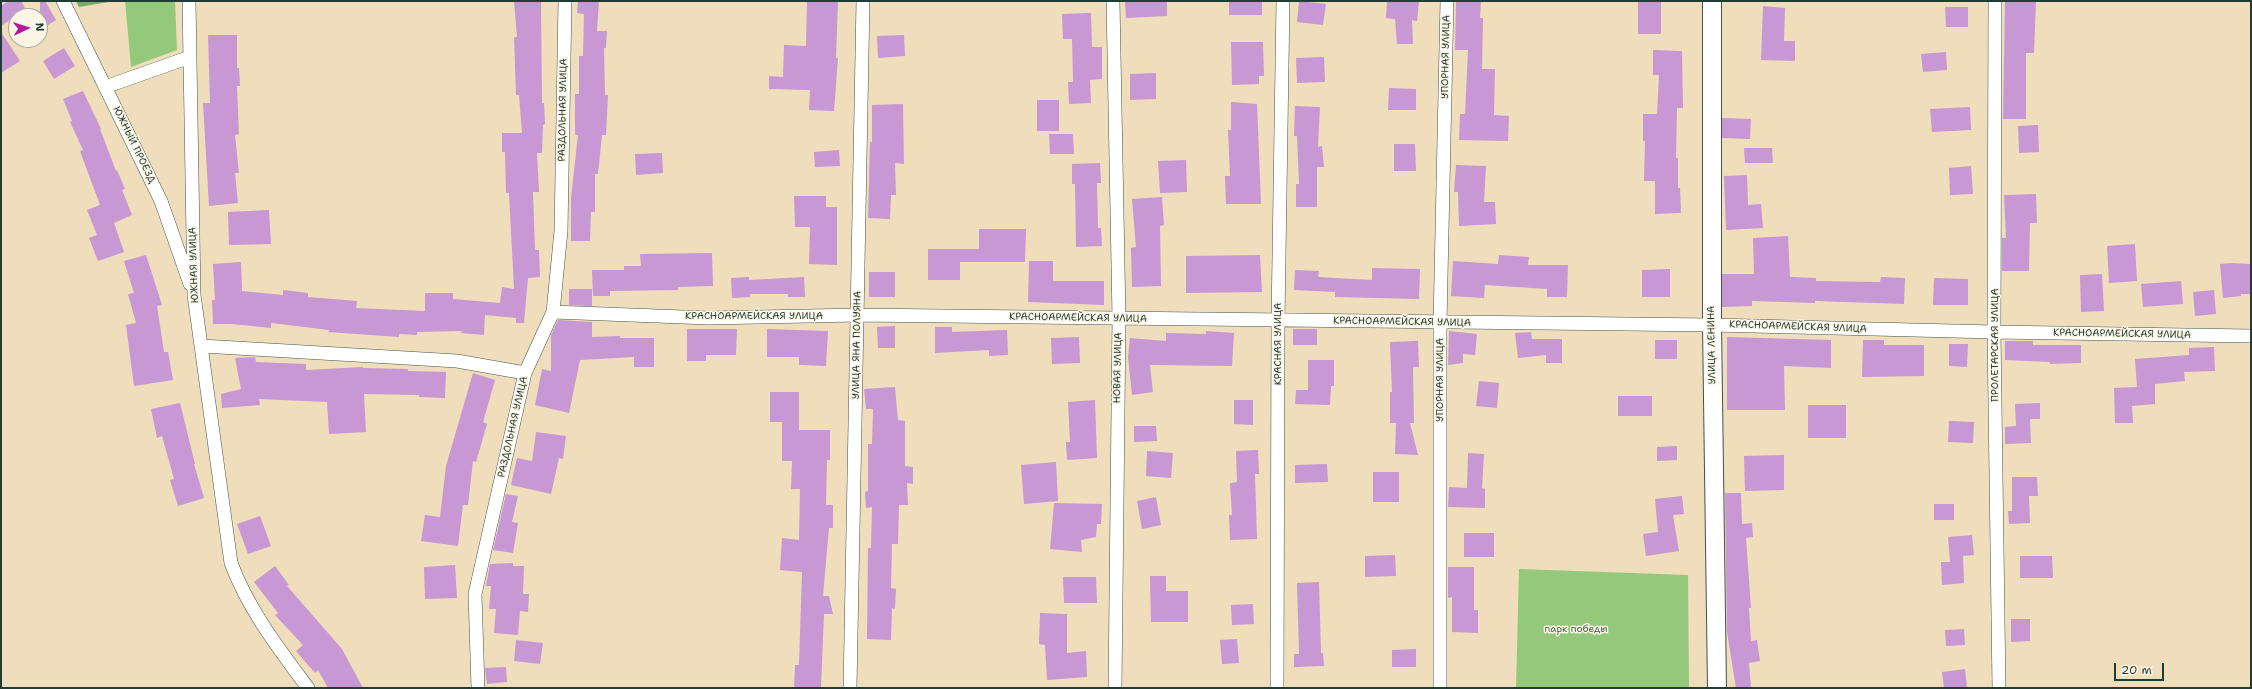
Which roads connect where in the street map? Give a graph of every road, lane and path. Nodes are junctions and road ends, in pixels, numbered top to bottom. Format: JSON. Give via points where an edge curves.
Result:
{"nodes":[{"id":1,"x":63,"y":1,"type":"edge"},
{"id":2,"x":189,"y":1,"type":"edge"},
{"id":3,"x":565,"y":1,"type":"edge"},
{"id":4,"x":863,"y":1,"type":"edge"},
{"id":5,"x":1113,"y":1,"type":"edge"},
{"id":6,"x":1283,"y":1,"type":"edge"},
{"id":7,"x":1448,"y":1,"type":"edge"},
{"id":8,"x":1712,"y":1,"type":"edge"},
{"id":9,"x":1995,"y":1,"type":"edge"},
{"id":10,"x":190,"y":57,"type":"junction"},
{"id":11,"x":105,"y":87,"type":"junction"},
{"id":12,"x":194,"y":294,"type":"junction"},
{"id":13,"x":553,"y":312,"type":"junction"},
{"id":14,"x":858,"y":315,"type":"junction"},
{"id":15,"x":1119,"y":318,"type":"junction"},
{"id":16,"x":1278,"y":320,"type":"junction"},
{"id":17,"x":1440,"y":323,"type":"junction"},
{"id":18,"x":1712,"y":325,"type":"junction"},
{"id":19,"x":1994,"y":332,"type":"junction"},
{"id":20,"x":2251,"y":336,"type":"edge"},
{"id":21,"x":202,"y":346,"type":"junction"},
{"id":22,"x":525,"y":373,"type":"junction"},
{"id":23,"x":308,"y":688,"type":"edge"},
{"id":24,"x":478,"y":688,"type":"edge"},
{"id":25,"x":850,"y":688,"type":"edge"},
{"id":26,"x":1116,"y":688,"type":"edge"},
{"id":27,"x":1277,"y":688,"type":"edge"},
{"id":28,"x":1440,"y":688,"type":"edge"},
{"id":29,"x":1716,"y":688,"type":"edge"},
{"id":30,"x":1999,"y":688,"type":"edge"}],
"edges":[{"from":1,"to":11,"type":"street","name":"ЮЖНЫЙ ПРОЕЗД"},
{"from":2,"to":10,"type":"street","name":"ЮЖНАЯ УЛИЦА"},
{"from":3,"to":13,"type":"street","name":"РАЗДОЛЬНАЯ УЛИЦА","via":[[561,231]]},
{"from":4,"to":14,"type":"street","name":"УЛИЦА ЯНА ПОЛУЯНА"},
{"from":5,"to":15,"type":"street","name":"НОВАЯ УЛИЦА"},
{"from":6,"to":16,"type":"street","name":"КРАСНАЯ УЛИЦА"},
{"from":7,"to":17,"type":"street","name":"УПОРНАЯ УЛИЦА"},
{"from":8,"to":18,"type":"street","name":"УЛИЦА ЛЕНИНА"},
{"from":9,"to":19,"type":"street","name":"ПРОЛЕТАРСКАЯ УЛИЦА"},
{"from":10,"to":11,"type":"street"},
{"from":10,"to":12,"type":"street","name":"ЮЖНАЯ УЛИЦА"},
{"from":11,"to":12,"type":"street","name":"ЮЖНЫЙ ПРОЕЗД","via":[[161,201]]},
{"from":12,"to":21,"type":"street","name":"ЮЖНАЯ УЛИЦА"},
{"from":13,"to":14,"type":"street","name":"КРАСНОАРМЕЙСКАЯ УЛИЦА","via":[[709,318]]},
{"from":13,"to":22,"type":"street","name":"РАЗДОЛЬНАЯ УЛИЦА"},
{"from":14,"to":15,"type":"street","name":"КРАСНОАРМЕЙСКАЯ УЛИЦА"},
{"from":14,"to":25,"type":"street","name":"УЛИЦА ЯНА ПОЛУЯНА"},
{"from":15,"to":16,"type":"street","name":"КРАСНОАРМЕЙСКАЯ УЛИЦА"},
{"from":15,"to":26,"type":"street","name":"НОВАЯ УЛИЦА"},
{"from":16,"to":17,"type":"street","name":"КРАСНОАРМЕЙСКАЯ УЛИЦА"},
{"from":16,"to":27,"type":"street","name":"КРАСНАЯ УЛИЦА"},
{"from":17,"to":18,"type":"street","name":"КРАСНОАРМЕЙСКАЯ УЛИЦА"},
{"from":17,"to":28,"type":"street","name":"УПОРНАЯ УЛИЦА"},
{"from":18,"to":19,"type":"street","name":"КРАСНОАРМЕЙСКАЯ УЛИЦА"},
{"from":18,"to":29,"type":"street","name":"УЛИЦА ЛЕНИНА"},
{"from":19,"to":20,"type":"street","name":"КРАСНОАРМЕЙСКАЯ УЛИЦА"},
{"from":19,"to":30,"type":"street","name":"ПРОЛЕТАРСКАЯ УЛИЦА"},
{"from":21,"to":22,"type":"street","via":[[457,361]]},
{"from":21,"to":23,"type":"street","name":"ЮЖНАЯ УЛИЦА","via":[[231,564],[238,582],[258,616]]},
{"from":22,"to":24,"type":"street","name":"РАЗДОЛЬНАЯ УЛИЦА","via":[[476,594]]}]}
